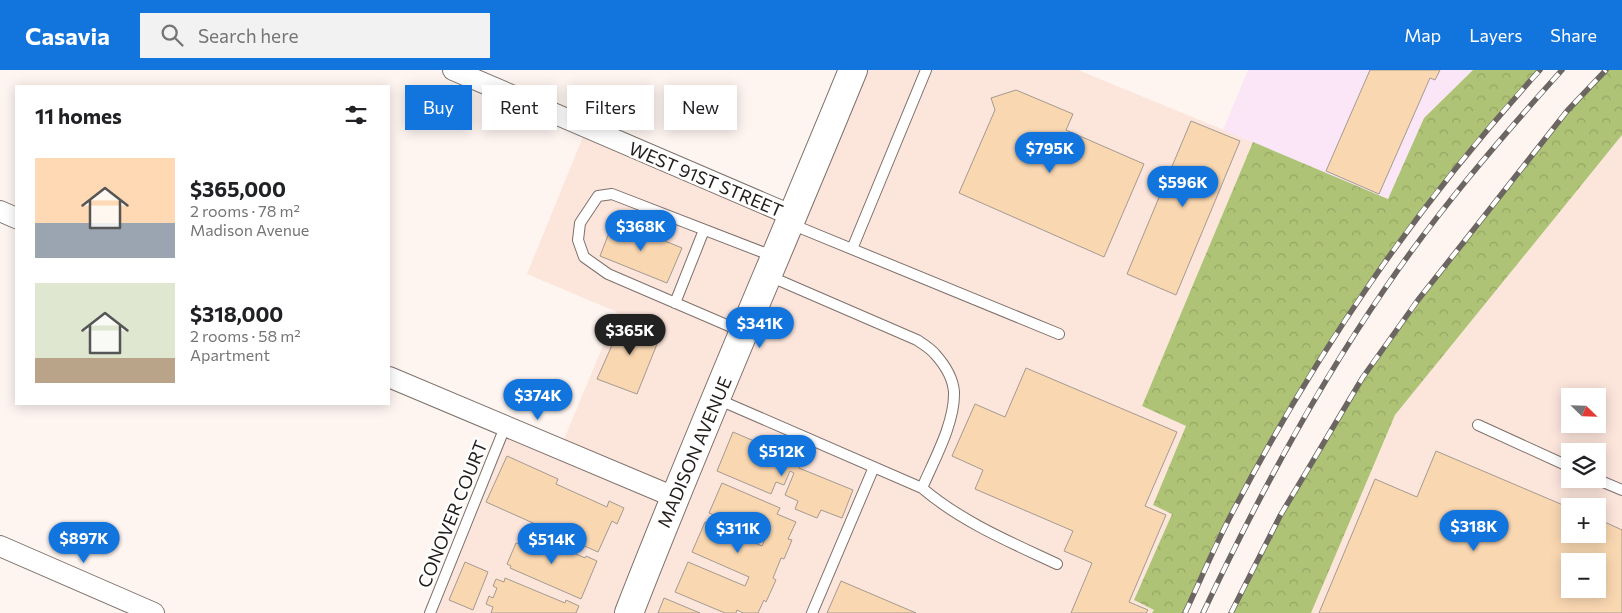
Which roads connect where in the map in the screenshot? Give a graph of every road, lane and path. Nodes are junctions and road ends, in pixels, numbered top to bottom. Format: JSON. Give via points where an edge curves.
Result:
{"nodes":[{"id":1,"x":453,"y":70,"type":"edge"},
{"id":2,"x":853,"y":70,"type":"edge"},
{"id":3,"x":926,"y":70,"type":"edge"},
{"id":4,"x":0,"y":211,"type":"edge"},
{"id":5,"x":15,"y":218,"type":"edge"},
{"id":6,"x":792,"y":220,"type":"junction"},
{"id":7,"x":704,"y":230,"type":"junction"},
{"id":8,"x":852,"y":249,"type":"junction"},
{"id":9,"x":772,"y":266,"type":"junction"},
{"id":10,"x":675,"y":303,"type":"junction"},
{"id":11,"x":744,"y":332,"type":"junction"},
{"id":12,"x":1059,"y":334,"type":"dead end"},
{"id":13,"x":390,"y":377,"type":"edge"},
{"id":14,"x":716,"y":399,"type":"junction"},
{"id":15,"x":1478,"y":425,"type":"dead end"},
{"id":16,"x":505,"y":426,"type":"junction"},
{"id":17,"x":1561,"y":463,"type":"edge"},
{"id":18,"x":878,"y":469,"type":"junction"},
{"id":19,"x":1606,"y":483,"type":"edge"},
{"id":20,"x":922,"y":488,"type":"junction"},
{"id":21,"x":1622,"y":490,"type":"edge"},
{"id":22,"x":674,"y":497,"type":"junction"},
{"id":23,"x":0,"y":546,"type":"edge"},
{"id":24,"x":1056,"y":564,"type":"dead end"},
{"id":25,"x":154,"y":613,"type":"edge"},
{"id":26,"x":430,"y":613,"type":"edge"},
{"id":27,"x":629,"y":613,"type":"edge"},
{"id":28,"x":812,"y":613,"type":"edge"}],
"edges":[{"from":1,"to":6,"type":"street","name":"WEST 91ST STREET"},
{"from":2,"to":6,"type":"street","name":"MADISON AVENUE"},
{"from":3,"to":8,"type":"lane"},
{"from":4,"to":5,"type":"street"},
{"from":6,"to":8,"type":"lane"},
{"from":6,"to":9,"type":"street","name":"MADISON AVENUE"},
{"from":7,"to":9,"type":"lane"},
{"from":7,"to":10,"type":"lane"},
{"from":7,"to":10,"type":"lane","via":[[612,194],[598,196],[580,223],[578,240],[584,257],[608,274]]},
{"from":8,"to":12,"type":"lane"},
{"from":9,"to":11,"type":"street","name":"MADISON AVENUE"},
{"from":9,"to":20,"type":"lane","via":[[917,340],[934,352],[947,369],[954,391],[952,412]]},
{"from":10,"to":11,"type":"lane"},
{"from":11,"to":14,"type":"street","name":"MADISON AVENUE"},
{"from":13,"to":16,"type":"street"},
{"from":14,"to":18,"type":"lane"},
{"from":14,"to":22,"type":"street","name":"MADISON AVENUE"},
{"from":15,"to":17,"type":"lane"},
{"from":16,"to":22,"type":"street"},
{"from":16,"to":26,"type":"lane","name":"CONOVER COURT"},
{"from":18,"to":20,"type":"lane"},
{"from":18,"to":28,"type":"lane"},
{"from":19,"to":21,"type":"lane"},
{"from":20,"to":24,"type":"lane","via":[[955,514]]},
{"from":22,"to":27,"type":"street","name":"MADISON AVENUE"},
{"from":23,"to":25,"type":"street"}]}
